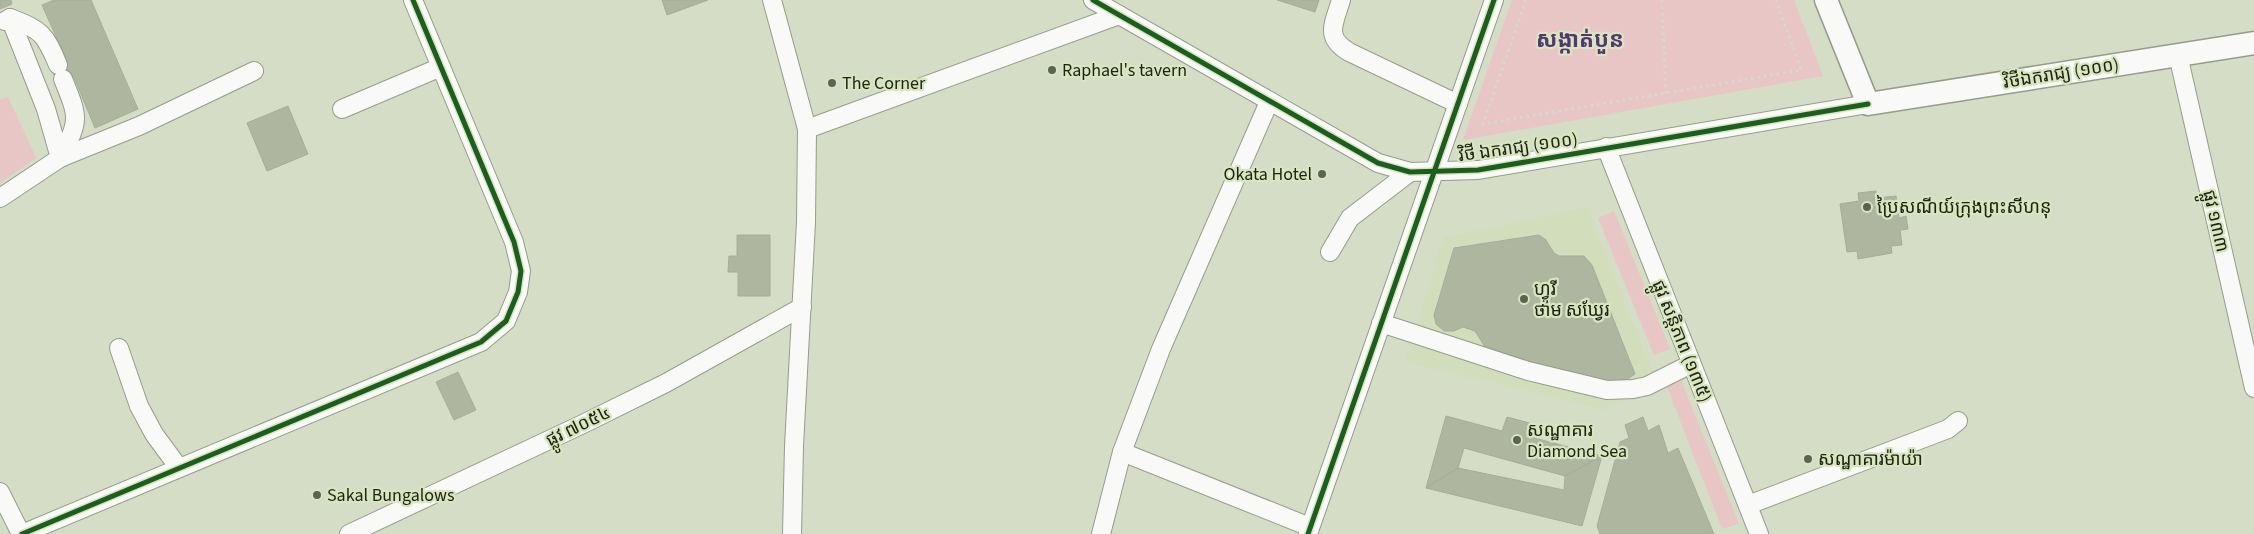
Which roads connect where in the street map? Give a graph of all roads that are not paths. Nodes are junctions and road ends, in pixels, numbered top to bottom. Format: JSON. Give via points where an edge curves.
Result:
{"nodes":[{"id":1,"x":413,"y":0,"type":"edge"},
{"id":2,"x":772,"y":0,"type":"edge"},
{"id":3,"x":1093,"y":0,"type":"edge"},
{"id":4,"x":1341,"y":0,"type":"edge"},
{"id":5,"x":1494,"y":0,"type":"edge"},
{"id":6,"x":1826,"y":0,"type":"edge"},
{"id":7,"x":1119,"y":15,"type":"junction"},
{"id":8,"x":5,"y":20,"type":"edge"},
{"id":9,"x":2254,"y":43,"type":"edge"},
{"id":10,"x":2178,"y":55,"type":"junction"},
{"id":11,"x":441,"y":67,"type":"junction"},
{"id":12,"x":254,"y":72,"type":"dead end"},
{"id":13,"x":1269,"y":102,"type":"junction"},
{"id":14,"x":1458,"y":104,"type":"junction"},
{"id":15,"x":1868,"y":104,"type":"junction"},
{"id":16,"x":342,"y":109,"type":"dead end"},
{"id":17,"x":807,"y":128,"type":"junction"},
{"id":18,"x":1606,"y":147,"type":"junction"},
{"id":19,"x":60,"y":158,"type":"junction"},
{"id":20,"x":1434,"y":171,"type":"junction"},
{"id":21,"x":1410,"y":172,"type":"junction"},
{"id":22,"x":0,"y":198,"type":"edge"},
{"id":23,"x":1330,"y":252,"type":"dead end"},
{"id":24,"x":802,"y":307,"type":"junction"},
{"id":25,"x":1382,"y":323,"type":"junction"},
{"id":26,"x":119,"y":348,"type":"dead end"},
{"id":27,"x":1692,"y":364,"type":"junction"},
{"id":28,"x":2254,"y":388,"type":"edge"},
{"id":29,"x":1958,"y":421,"type":"dead end"},
{"id":30,"x":1122,"y":452,"type":"junction"},
{"id":31,"x":179,"y":468,"type":"junction"},
{"id":32,"x":0,"y":492,"type":"edge"},
{"id":33,"x":1748,"y":505,"type":"junction"},
{"id":34,"x":1309,"y":531,"type":"edge"},
{"id":35,"x":22,"y":534,"type":"edge"},
{"id":36,"x":348,"y":534,"type":"edge"},
{"id":37,"x":792,"y":534,"type":"edge"},
{"id":38,"x":1100,"y":534,"type":"edge"},
{"id":39,"x":1759,"y":534,"type":"edge"}],
"edges":[{"from":1,"to":11,"type":"street"},
{"from":2,"to":17,"type":"street"},
{"from":3,"to":7,"type":"street","name":"វិថី ឯករាជ្យ (១០០)"},
{"from":4,"to":14,"type":"street","via":[[1332,31],[1336,43]]},
{"from":5,"to":14,"type":"street"},
{"from":6,"to":15,"type":"main road"},
{"from":7,"to":13,"type":"street","name":"វិថី ឯករាជ្យ (១០០)"},
{"from":7,"to":17,"type":"street"},
{"from":8,"to":19,"type":"street","via":[[46,109]]},
{"from":8,"to":19,"type":"street","via":[[31,26],[47,39],[61,72],[76,111],[73,133]]},
{"from":9,"to":10,"type":"main road","name":"វិថីឯករាជ្យ (១០០)"},
{"from":10,"to":15,"type":"main road","name":"វិថីឯករាជ្យ (១០០)"},
{"from":10,"to":28,"type":"street","name":"ផ្លូវ ១៣៣"},
{"from":11,"to":16,"type":"street"},
{"from":11,"to":31,"type":"street","via":[[514,242],[521,271],[518,292],[506,321],[481,342]]},
{"from":12,"to":19,"type":"street","via":[[139,126]]},
{"from":13,"to":21,"type":"street","name":"វិថី ឯករាជ្យ (១០០)","via":[[1378,163]]},
{"from":13,"to":30,"type":"street","via":[[1161,349]]},
{"from":14,"to":20,"type":"street"},
{"from":15,"to":18,"type":"street","name":"វិថី ឯករាជ្យ (១០០)"},
{"from":17,"to":24,"type":"street"},
{"from":18,"to":20,"type":"street","name":"វិថី ឯករាជ្យ (១០០)","via":[[1478,170]]},
{"from":18,"to":27,"type":"street","name":"ផ្លូវ សន្តិភាព (១៣៥)"},
{"from":19,"to":22,"type":"street"},
{"from":20,"to":21,"type":"street","name":"វិថី ឯករាជ្យ (១០០)"},
{"from":20,"to":25,"type":"street"},
{"from":21,"to":23,"type":"street","via":[[1350,218]]},
{"from":24,"to":36,"type":"street","name":"ផ្លូវ ៧០៥៤","via":[[657,388]]},
{"from":24,"to":37,"type":"street"},
{"from":25,"to":27,"type":"street","via":[[1528,371],[1607,390],[1647,386]]},
{"from":25,"to":34,"type":"street"},
{"from":26,"to":31,"type":"street","via":[[139,406],[154,434]]},
{"from":27,"to":33,"type":"street","name":"ផ្លូវ សន្តិភាព (១៣៥)"},
{"from":29,"to":33,"type":"street","via":[[1948,429]]},
{"from":30,"to":34,"type":"street"},
{"from":30,"to":38,"type":"street"},
{"from":31,"to":35,"type":"street"},
{"from":32,"to":35,"type":"street"},
{"from":33,"to":39,"type":"street","name":"ផ្លូវ សន្តិភាព (១៣៥)"}]}
